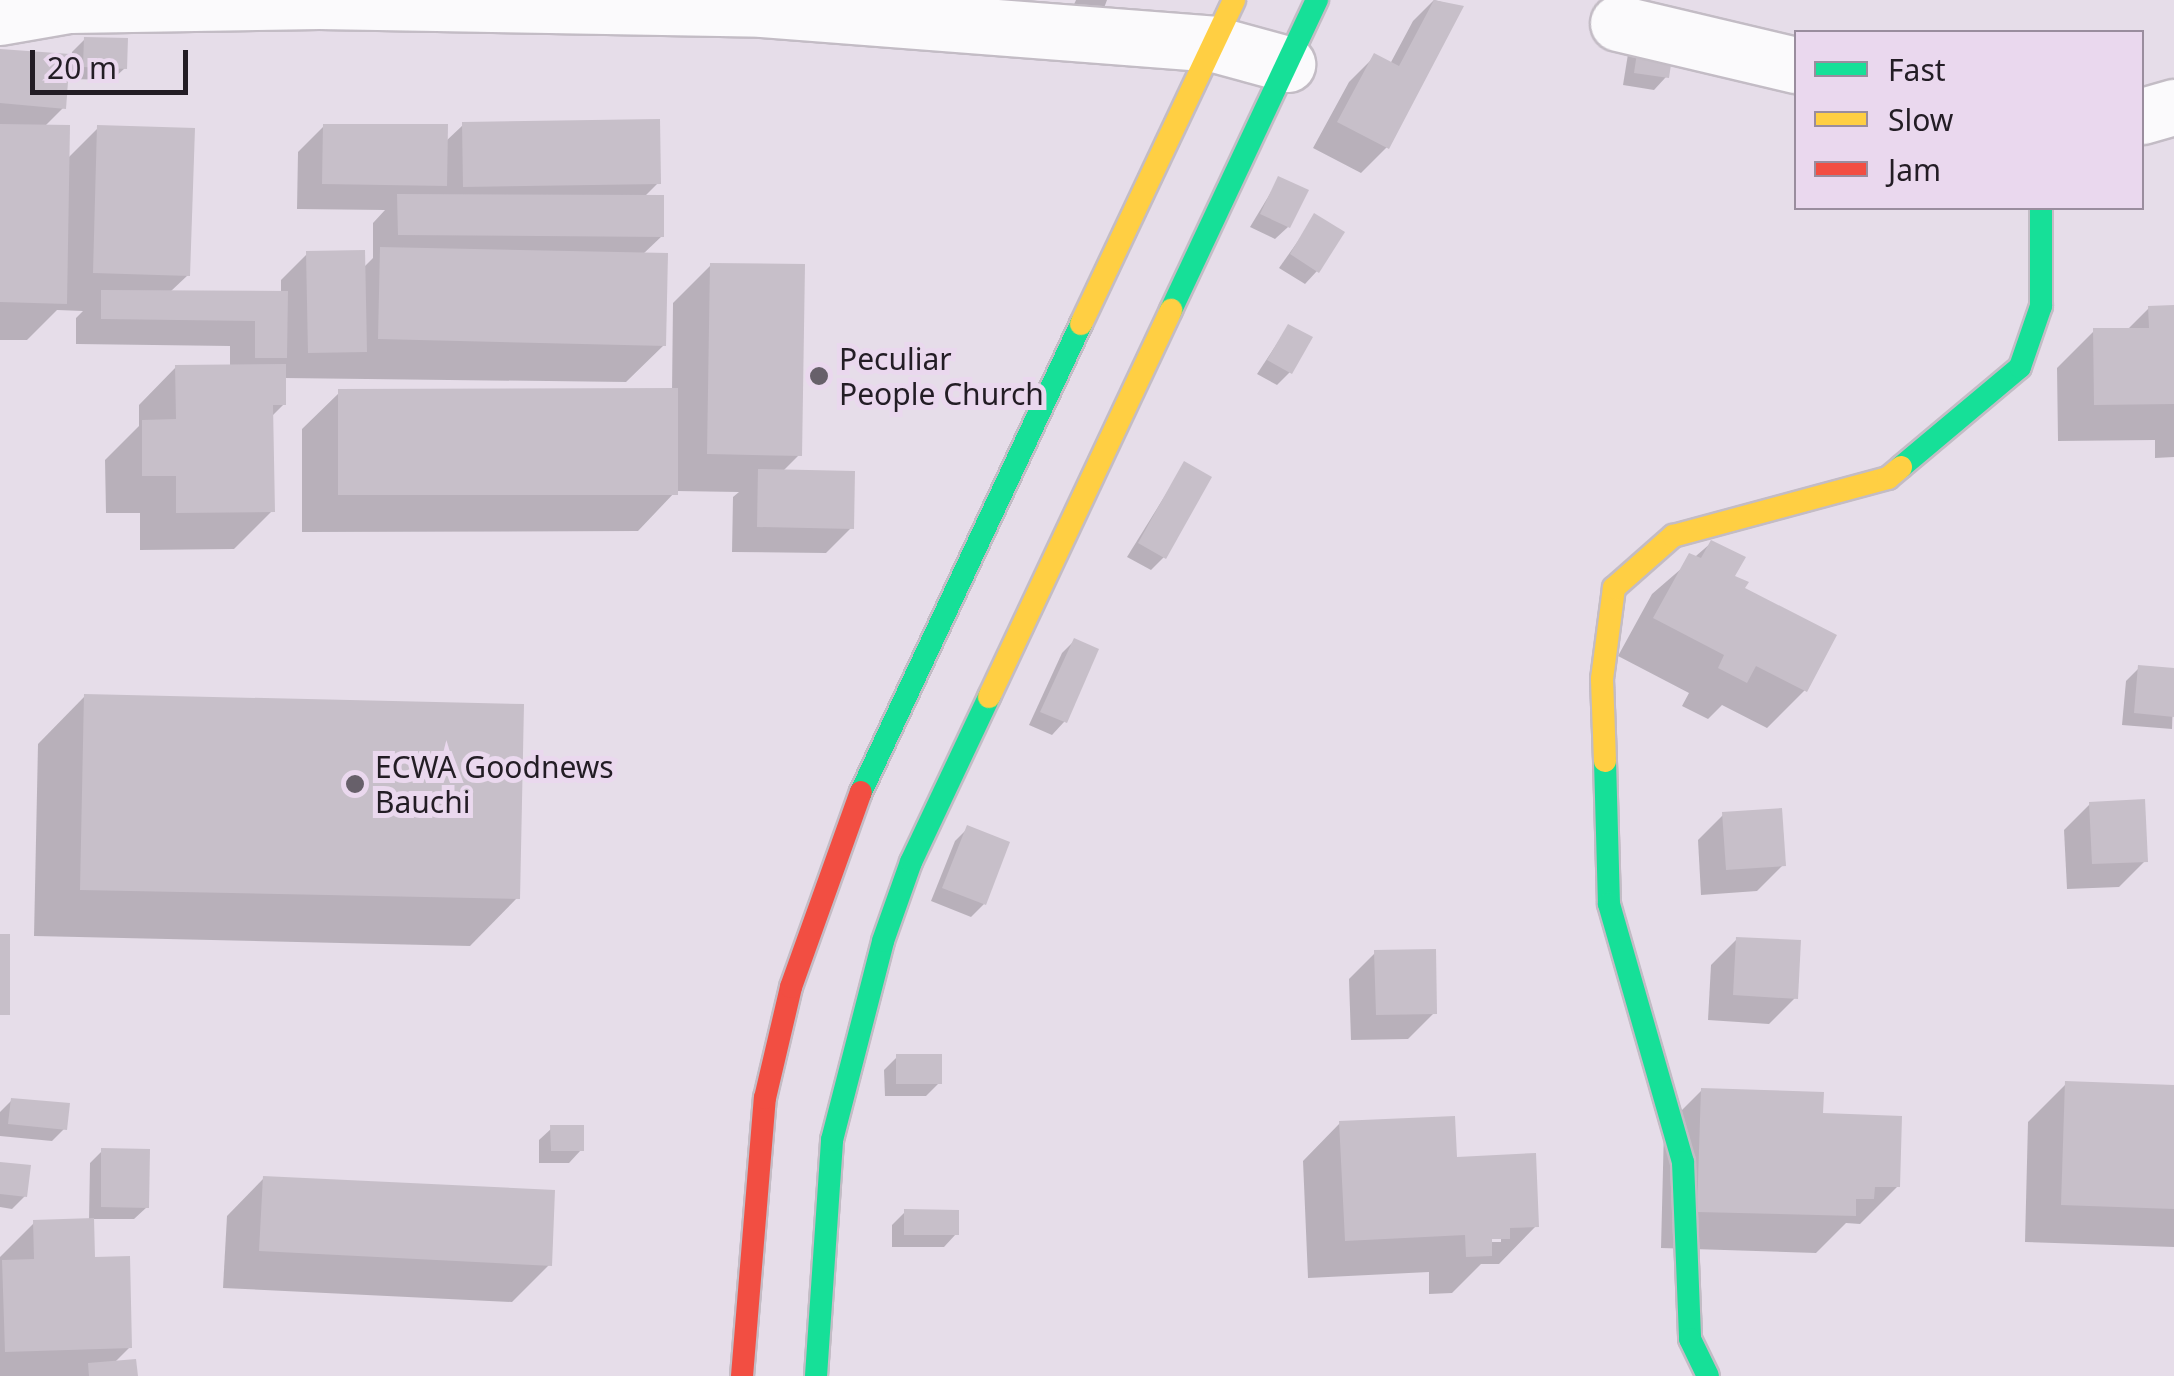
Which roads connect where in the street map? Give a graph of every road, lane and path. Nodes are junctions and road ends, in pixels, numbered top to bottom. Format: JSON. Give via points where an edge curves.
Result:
{"nodes":[{"id":1,"x":1317,"y":0,"type":"edge"},
{"id":2,"x":1059,"y":16,"type":"edge"},
{"id":3,"x":0,"y":17,"type":"edge"},
{"id":4,"x":1224,"y":22,"type":"edge"},
{"id":5,"x":1618,"y":23,"type":"dead end"},
{"id":6,"x":1288,"y":64,"type":"junction"},
{"id":7,"x":1794,"y":65,"type":"edge"},
{"id":8,"x":2144,"y":105,"type":"edge"},
{"id":9,"x":2174,"y":106,"type":"edge"},
{"id":10,"x":2144,"y":115,"type":"edge"},
{"id":11,"x":2041,"y":210,"type":"edge"},
{"id":12,"x":742,"y":1376,"type":"edge"},
{"id":13,"x":816,"y":1376,"type":"edge"},
{"id":14,"x":1708,"y":1376,"type":"edge"}],
"edges":[{"from":1,"to":6,"type":"street"},
{"from":2,"to":3,"type":"street","via":[[376,2],[69,5]]},
{"from":2,"to":4,"type":"street"},
{"from":4,"to":6,"type":"street"},
{"from":4,"to":12,"type":"street","via":[[849,818],[791,986],[765,1098]]},
{"from":5,"to":7,"type":"street"},
{"from":6,"to":13,"type":"street","via":[[912,862],[888,926],[832,1140]]},
{"from":8,"to":9,"type":"street"},
{"from":9,"to":10,"type":"street"},
{"from":11,"to":14,"type":"street","via":[[2041,306],[2020,367],[1888,478],[1673,536],[1614,588],[1602,679],[1609,904],[1683,1162],[1690,1340]]}]}
